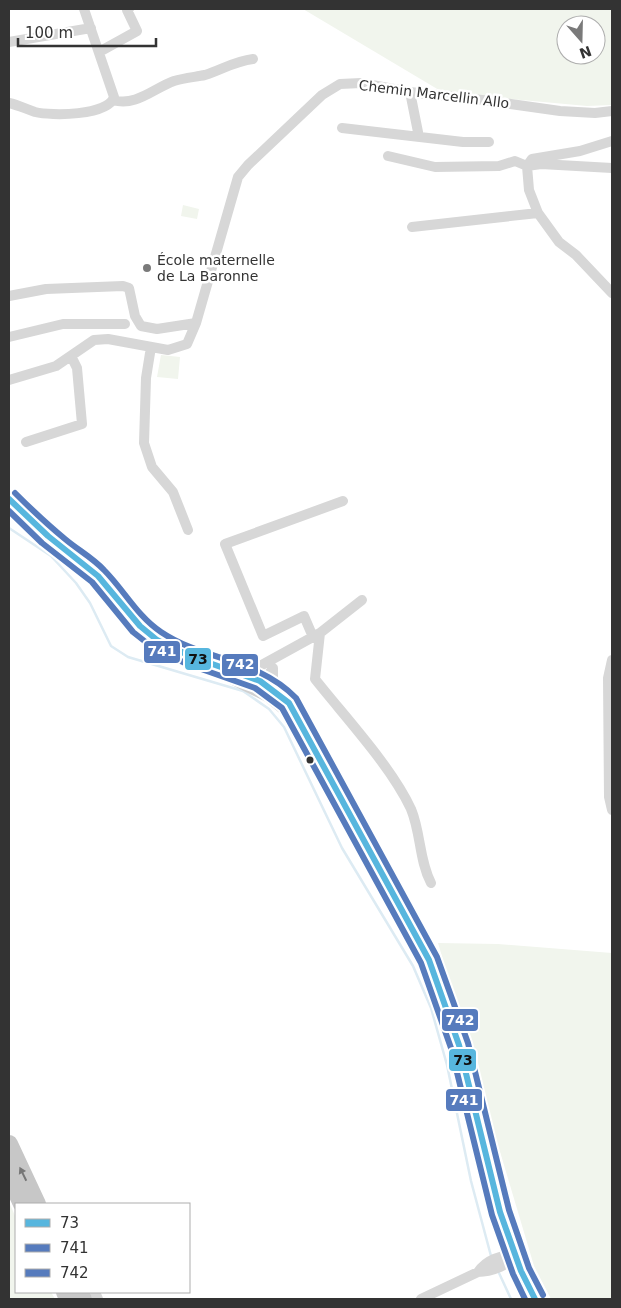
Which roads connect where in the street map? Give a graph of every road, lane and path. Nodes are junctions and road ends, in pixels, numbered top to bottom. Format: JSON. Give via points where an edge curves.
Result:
{"nodes":[{"id":1,"x":84,"y":9,"type":"edge"},
{"id":2,"x":129,"y":9,"type":"edge"},
{"id":3,"x":91,"y":28,"type":"junction"},
{"id":4,"x":9,"y":42,"type":"edge"},
{"id":5,"x":99,"y":52,"type":"junction"},
{"id":6,"x":252,"y":59,"type":"dead end"},
{"id":7,"x":410,"y":92,"type":"junction"},
{"id":8,"x":113,"y":100,"type":"junction"},
{"id":9,"x":9,"y":103,"type":"edge"},
{"id":10,"x":612,"y":112,"type":"edge"},
{"id":11,"x":342,"y":128,"type":"dead end"},
{"id":12,"x":419,"y":137,"type":"junction"},
{"id":13,"x":612,"y":141,"type":"edge"},
{"id":14,"x":489,"y":142,"type":"dead end"},
{"id":15,"x":388,"y":156,"type":"dead end"},
{"id":16,"x":527,"y":166,"type":"junction"},
{"id":17,"x":612,"y":168,"type":"edge"},
{"id":18,"x":538,"y":213,"type":"junction"},
{"id":19,"x":412,"y":227,"type":"dead end"},
{"id":20,"x":612,"y":294,"type":"edge"},
{"id":21,"x":9,"y":296,"type":"edge"},
{"id":22,"x":196,"y":323,"type":"junction"},
{"id":23,"x":125,"y":324,"type":"dead end"},
{"id":24,"x":9,"y":337,"type":"edge"},
{"id":25,"x":151,"y":347,"type":"junction"},
{"id":26,"x":71,"y":356,"type":"junction"},
{"id":27,"x":9,"y":380,"type":"edge"},
{"id":28,"x":26,"y":442,"type":"dead end"},
{"id":29,"x":9,"y":499,"type":"edge"},
{"id":30,"x":344,"y":501,"type":"dead end"},
{"id":31,"x":188,"y":530,"type":"dead end"},
{"id":32,"x":362,"y":600,"type":"dead end"},
{"id":33,"x":317,"y":635,"type":"junction"},
{"id":34,"x":612,"y":660,"type":"edge"},
{"id":35,"x":234,"y":673,"type":"junction"},
{"id":36,"x":265,"y":680,"type":"junction"},
{"id":37,"x":612,"y":810,"type":"edge"},
{"id":38,"x":431,"y":884,"type":"dead end"},
{"id":39,"x":9,"y":1144,"type":"edge"},
{"id":40,"x":9,"y":1176,"type":"edge"},
{"id":41,"x":22,"y":1203,"type":"edge"},
{"id":42,"x":38,"y":1203,"type":"edge"},
{"id":43,"x":515,"y":1256,"type":"junction"},
{"id":44,"x":421,"y":1299,"type":"edge"},
{"id":45,"x":535,"y":1299,"type":"edge"}],
"edges":[{"from":1,"to":3,"type":"street"},
{"from":2,"to":5,"type":"street","via":[[137,31]]},
{"from":3,"to":4,"type":"street"},
{"from":3,"to":5,"type":"street"},
{"from":5,"to":8,"type":"street"},
{"from":6,"to":8,"type":"street","via":[[174,81],[129,101]]},
{"from":7,"to":10,"type":"street","name":"Chemin Marcellin Allo","via":[[560,111]]},
{"from":7,"to":12,"type":"street"},
{"from":7,"to":22,"type":"street","name":"Chemin Marcellin Allo","via":[[361,83],[340,84],[322,95],[248,165],[238,177]]},
{"from":8,"to":9,"type":"street","via":[[103,108],[58,114],[36,112]]},
{"from":11,"to":12,"type":"street"},
{"from":12,"to":14,"type":"street"},
{"from":13,"to":16,"type":"street","via":[[532,159]]},
{"from":15,"to":16,"type":"street","via":[[435,166],[499,166],[515,161]]},
{"from":16,"to":17,"type":"street"},
{"from":16,"to":18,"type":"street","via":[[529,190]]},
{"from":18,"to":19,"type":"street"},
{"from":18,"to":20,"type":"street","via":[[559,242],[576,254]]},
{"from":21,"to":22,"type":"street","via":[[46,289],[123,286],[129,288],[135,316],[141,326],[157,329]]},
{"from":22,"to":25,"type":"street","name":"Chemin Marcellin Allo","via":[[187,344],[168,350]]},
{"from":23,"to":24,"type":"street","via":[[63,324]]},
{"from":25,"to":26,"type":"street","name":"Chemin Marcellin Allo","via":[[108,339],[94,340]]},
{"from":25,"to":31,"type":"street","via":[[146,378],[144,443],[152,467],[173,492]]},
{"from":26,"to":27,"type":"street","name":"Chemin Marcellin Allo","via":[[56,366]]},
{"from":26,"to":28,"type":"street","via":[[77,368],[82,424]]},
{"from":29,"to":35,"type":"main road","via":[[100,578],[138,626],[159,641]]},
{"from":30,"to":33,"type":"street","via":[[225,544],[263,636],[304,616]]},
{"from":32,"to":33,"type":"street"},
{"from":33,"to":36,"type":"street","via":[[280,656]]},
{"from":33,"to":38,"type":"street","via":[[315,679],[400,788],[412,812],[423,868]]},
{"from":34,"to":37,"type":"street","via":[[608,678],[609,797]]},
{"from":35,"to":36,"type":"main road"},
{"from":35,"to":36,"type":"street"},
{"from":36,"to":43,"type":"main road","via":[[300,726],[423,946],[463,1060],[480,1134]]},
{"from":42,"to":39,"type":"highway","one_way":true},
{"from":40,"to":41,"type":"highway"},
{"from":43,"to":44,"type":"street","via":[[505,1254],[483,1264],[478,1272]]},
{"from":43,"to":45,"type":"main road"}]}
